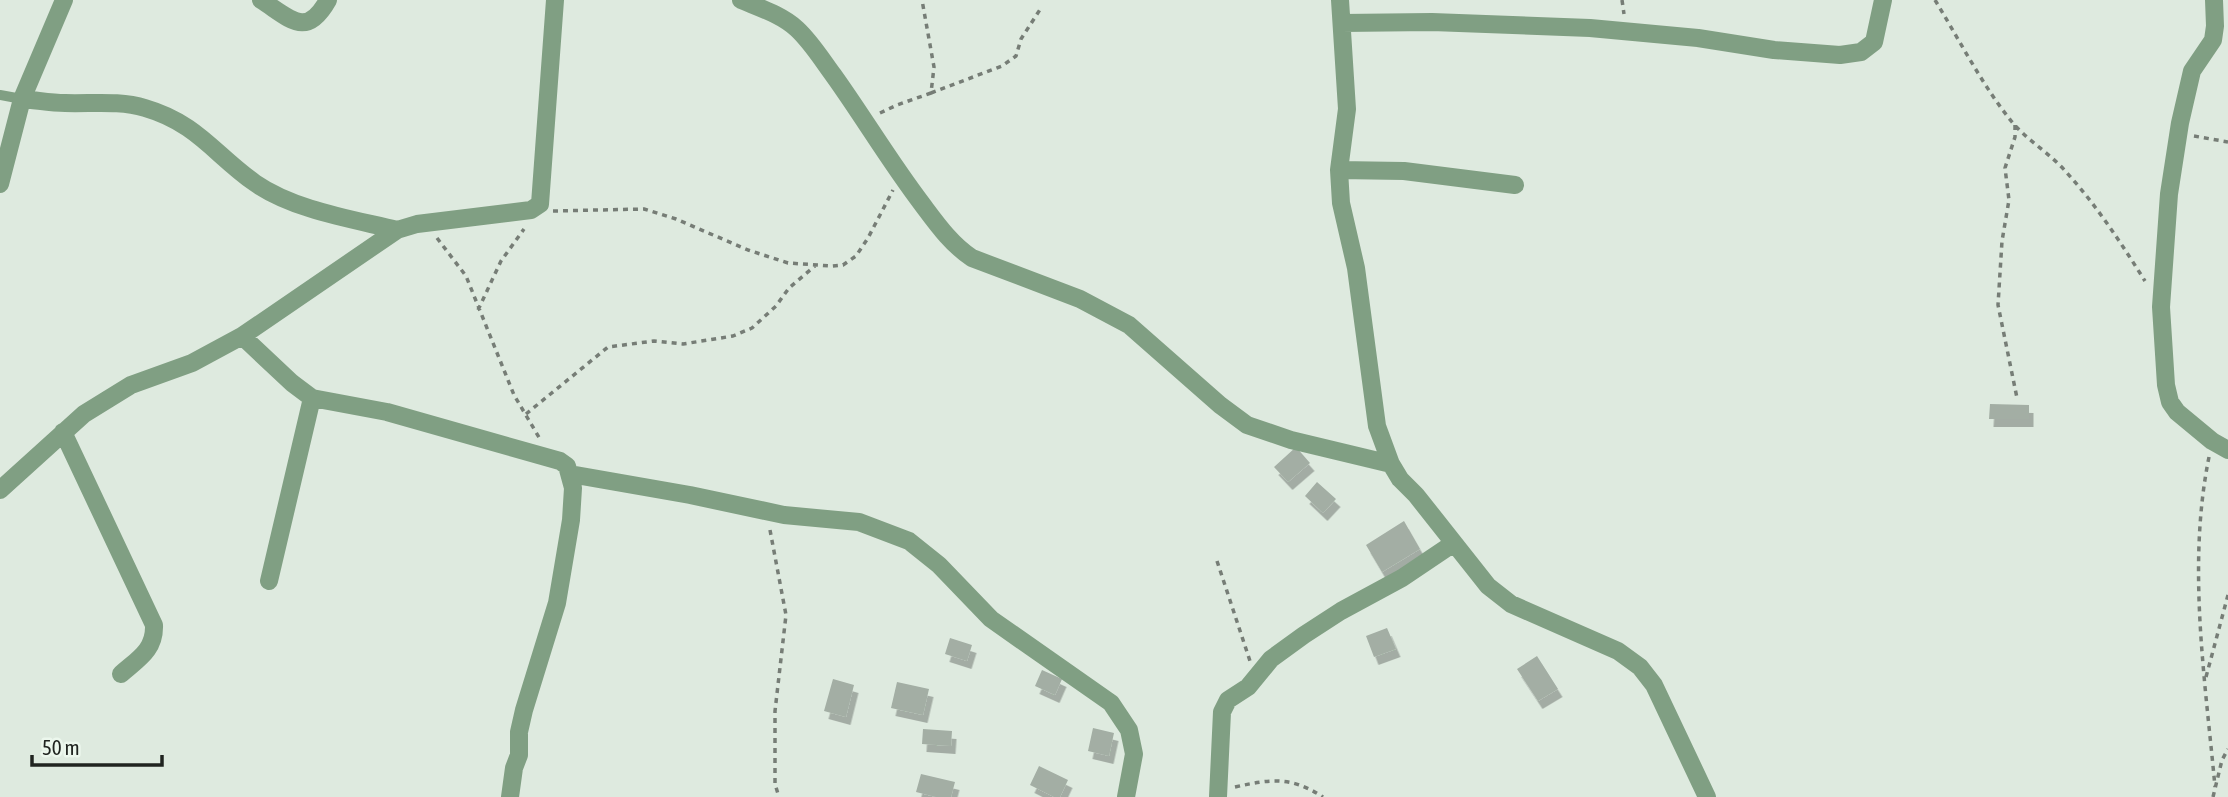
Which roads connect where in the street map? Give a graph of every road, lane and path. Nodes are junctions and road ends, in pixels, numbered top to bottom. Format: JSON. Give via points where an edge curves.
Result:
{"nodes":[{"id":1,"x":64,"y":0,"type":"edge"},
{"id":2,"x":261,"y":0,"type":"edge"},
{"id":3,"x":328,"y":0,"type":"edge"},
{"id":4,"x":555,"y":0,"type":"edge"},
{"id":5,"x":741,"y":0,"type":"edge"},
{"id":6,"x":922,"y":0,"type":"edge"},
{"id":7,"x":1340,"y":0,"type":"edge"},
{"id":8,"x":1883,"y":0,"type":"edge"},
{"id":9,"x":1935,"y":0,"type":"edge"},
{"id":10,"x":2214,"y":0,"type":"edge"},
{"id":11,"x":1041,"y":8,"type":"dead end"},
{"id":12,"x":1342,"y":23,"type":"junction"},
{"id":13,"x":931,"y":93,"type":"junction"},
{"id":14,"x":0,"y":95,"type":"edge"},
{"id":15,"x":22,"y":99,"type":"junction"},
{"id":16,"x":866,"y":122,"type":"junction"},
{"id":17,"x":2015,"y":125,"type":"junction"},
{"id":18,"x":2178,"y":134,"type":"junction"},
{"id":19,"x":2228,"y":142,"type":"edge"},
{"id":20,"x":1339,"y":170,"type":"junction"},
{"id":21,"x":900,"y":176,"type":"junction"},
{"id":22,"x":0,"y":184,"type":"edge"},
{"id":23,"x":1515,"y":185,"type":"dead end"},
{"id":24,"x":539,"y":208,"type":"junction"},
{"id":25,"x":417,"y":224,"type":"junction"},
{"id":26,"x":397,"y":230,"type":"junction"},
{"id":27,"x":817,"y":265,"type":"junction"},
{"id":28,"x":2161,"y":307,"type":"junction"},
{"id":29,"x":478,"y":310,"type":"junction"},
{"id":30,"x":242,"y":336,"type":"junction"},
{"id":31,"x":312,"y":398,"type":"junction"},
{"id":32,"x":2017,"y":398,"type":"dead end"},
{"id":33,"x":526,"y":414,"type":"junction"},
{"id":34,"x":63,"y":432,"type":"junction"},
{"id":35,"x":2220,"y":446,"type":"edge"},
{"id":36,"x":1391,"y":464,"type":"junction"},
{"id":37,"x":565,"y":468,"type":"junction"},
{"id":38,"x":0,"y":490,"type":"edge"},
{"id":39,"x":766,"y":511,"type":"junction"},
{"id":40,"x":1454,"y":543,"type":"junction"},
{"id":41,"x":1217,"y":561,"type":"dead end"},
{"id":42,"x":269,"y":580,"type":"dead end"},
{"id":43,"x":2228,"y":594,"type":"edge"},
{"id":44,"x":121,"y":674,"type":"dead end"},
{"id":45,"x":1256,"y":679,"type":"junction"},
{"id":46,"x":2205,"y":679,"type":"junction"},
{"id":47,"x":2228,"y":749,"type":"edge"},
{"id":48,"x":2215,"y":787,"type":"junction"},
{"id":49,"x":1219,"y":794,"type":"edge"},
{"id":50,"x":510,"y":797,"type":"edge"},
{"id":51,"x":779,"y":797,"type":"edge"},
{"id":52,"x":1126,"y":797,"type":"edge"},
{"id":53,"x":1323,"y":797,"type":"edge"},
{"id":54,"x":1707,"y":797,"type":"edge"},
{"id":55,"x":2213,"y":797,"type":"edge"}],
"edges":[{"from":1,"to":15,"type":"street"},
{"from":2,"to":3,"type":"street","via":[[300,23],[318,17]]},
{"from":4,"to":24,"type":"street"},
{"from":5,"to":16,"type":"street","via":[[780,16],[797,29]]},
{"from":6,"to":13,"type":"path","via":[[934,67]]},
{"from":7,"to":12,"type":"street"},
{"from":8,"to":12,"type":"street","via":[[1874,42],[1861,52],[1840,55],[1590,28]]},
{"from":9,"to":17,"type":"path","via":[[1988,91]]},
{"from":10,"to":18,"type":"street","via":[[2213,40],[2192,71]]},
{"from":11,"to":13,"type":"path","via":[[1016,56],[1002,66]]},
{"from":12,"to":20,"type":"street","via":[[1347,110]]},
{"from":13,"to":16,"type":"path"},
{"from":14,"to":15,"type":"lane"},
{"from":15,"to":22,"type":"street"},
{"from":15,"to":26,"type":"street","via":[[144,107],[204,138],[271,193],[309,208]]},
{"from":16,"to":21,"type":"street"},
{"from":17,"to":28,"type":"path","via":[[2066,171],[2111,227]]},
{"from":17,"to":32,"type":"path","via":[[2005,168],[2009,200],[1998,305]]},
{"from":18,"to":19,"type":"path"},
{"from":18,"to":28,"type":"street"},
{"from":20,"to":23,"type":"street","via":[[1404,171]]},
{"from":20,"to":36,"type":"street","via":[[1377,426]]},
{"from":21,"to":27,"type":"path","via":[[856,256],[843,265]]},
{"from":21,"to":36,"type":"street","via":[[958,249],[1080,299],[1129,325],[1247,425]]},
{"from":24,"to":25,"type":"street"},
{"from":24,"to":27,"type":"path","via":[[644,209],[788,263]]},
{"from":24,"to":29,"type":"path","via":[[507,252]]},
{"from":25,"to":26,"type":"street"},
{"from":25,"to":29,"type":"path","via":[[452,255],[466,276]]},
{"from":26,"to":30,"type":"street"},
{"from":27,"to":33,"type":"path","via":[[752,328],[683,344],[654,341],[608,347]]},
{"from":28,"to":35,"type":"street","via":[[2170,402],[2176,412]]},
{"from":29,"to":33,"type":"path"},
{"from":30,"to":31,"type":"street"},
{"from":30,"to":34,"type":"street","via":[[192,363],[131,385]]},
{"from":31,"to":37,"type":"street","via":[[387,412]]},
{"from":31,"to":42,"type":"street"},
{"from":33,"to":37,"type":"path"},
{"from":34,"to":38,"type":"street"},
{"from":34,"to":44,"type":"street","via":[[154,625],[153,642]]},
{"from":35,"to":46,"type":"path","via":[[2201,495],[2198,564]]},
{"from":36,"to":40,"type":"street"},
{"from":37,"to":39,"type":"street"},
{"from":37,"to":50,"type":"street","via":[[572,488],[571,520],[557,603],[522,721]]},
{"from":39,"to":51,"type":"path","via":[[786,615],[775,711]]},
{"from":39,"to":52,"type":"street","via":[[859,522],[909,541],[991,619],[1111,703],[1129,730],[1134,754]]},
{"from":40,"to":45,"type":"street","via":[[1304,635],[1271,659]]},
{"from":40,"to":54,"type":"street","via":[[1488,586],[1511,604],[1618,651],[1640,667],[1654,685]]},
{"from":41,"to":45,"type":"path"},
{"from":43,"to":46,"type":"path"},
{"from":45,"to":49,"type":"street","via":[[1228,700],[1222,712]]},
{"from":46,"to":48,"type":"path"},
{"from":47,"to":48,"type":"path"},
{"from":48,"to":55,"type":"path"},
{"from":49,"to":53,"type":"path","via":[[1268,779],[1292,782]]}]}
